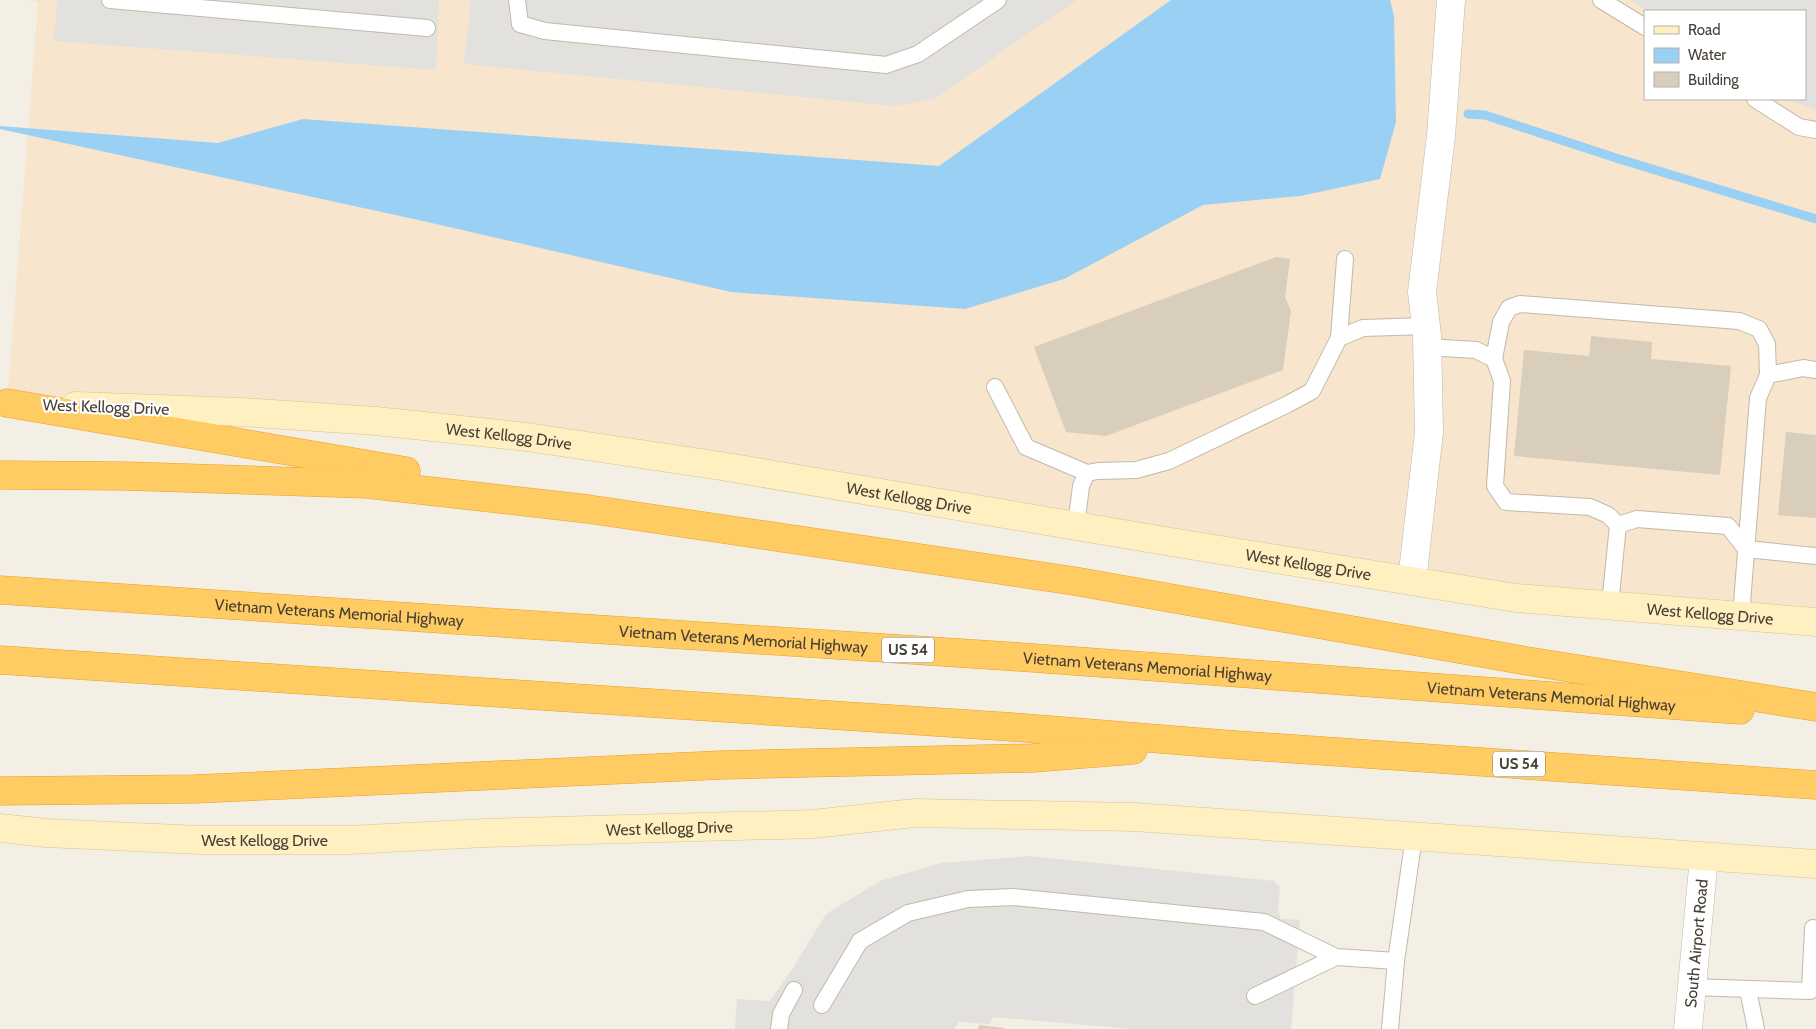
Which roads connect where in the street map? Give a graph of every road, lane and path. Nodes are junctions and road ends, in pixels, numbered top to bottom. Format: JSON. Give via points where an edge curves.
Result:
{"nodes":[{"id":1,"x":110,"y":0,"type":"edge"},
{"id":2,"x":517,"y":0,"type":"edge"},
{"id":3,"x":998,"y":0,"type":"edge"},
{"id":4,"x":1451,"y":0,"type":"edge"},
{"id":5,"x":1601,"y":0,"type":"edge"},
{"id":6,"x":182,"y":3,"type":"edge"},
{"id":7,"x":264,"y":7,"type":"edge"},
{"id":8,"x":1644,"y":26,"type":"edge"},
{"id":9,"x":427,"y":28,"type":"dead end"},
{"id":10,"x":1757,"y":100,"type":"edge"},
{"id":11,"x":1816,"y":130,"type":"edge"},
{"id":12,"x":1345,"y":259,"type":"dead end"},
{"id":13,"x":1427,"y":337,"type":"junction"},
{"id":14,"x":1339,"y":338,"type":"junction"},
{"id":15,"x":1494,"y":359,"type":"junction"},
{"id":16,"x":1816,"y":370,"type":"edge"},
{"id":17,"x":1768,"y":375,"type":"junction"},
{"id":18,"x":995,"y":387,"type":"dead end"},
{"id":19,"x":4,"y":403,"type":"edge"},
{"id":20,"x":1087,"y":473,"type":"junction"},
{"id":21,"x":0,"y":476,"type":"edge"},
{"id":22,"x":588,"y":509,"type":"junction"},
{"id":23,"x":1618,"y":525,"type":"junction"},
{"id":24,"x":1076,"y":526,"type":"junction"},
{"id":25,"x":1746,"y":549,"type":"junction"},
{"id":26,"x":1816,"y":556,"type":"edge"},
{"id":27,"x":1412,"y":581,"type":"junction"},
{"id":28,"x":0,"y":590,"type":"edge"},
{"id":29,"x":1610,"y":605,"type":"junction"},
{"id":30,"x":1741,"y":616,"type":"junction"},
{"id":31,"x":1816,"y":622,"type":"edge"},
{"id":32,"x":0,"y":660,"type":"edge"},
{"id":33,"x":1816,"y":707,"type":"edge"},
{"id":34,"x":1816,"y":716,"type":"edge"},
{"id":35,"x":1222,"y":744,"type":"junction"},
{"id":36,"x":1816,"y":785,"type":"edge"},
{"id":37,"x":0,"y":791,"type":"edge"},
{"id":38,"x":0,"y":828,"type":"edge"},
{"id":39,"x":1414,"y":837,"type":"junction"},
{"id":40,"x":1704,"y":857,"type":"junction"},
{"id":41,"x":1816,"y":864,"type":"edge"},
{"id":42,"x":1816,"y":929,"type":"edge"},
{"id":43,"x":1336,"y":957,"type":"junction"},
{"id":44,"x":1396,"y":961,"type":"junction"},
{"id":45,"x":1692,"y":987,"type":"junction"},
{"id":46,"x":794,"y":990,"type":"dead end"},
{"id":47,"x":1748,"y":990,"type":"junction"},
{"id":48,"x":1255,"y":996,"type":"dead end"},
{"id":49,"x":822,"y":1005,"type":"dead end"},
{"id":50,"x":779,"y":1029,"type":"edge"},
{"id":51,"x":1390,"y":1029,"type":"edge"},
{"id":52,"x":1688,"y":1029,"type":"edge"},
{"id":53,"x":1756,"y":1029,"type":"edge"}],
"edges":[{"from":1,"to":6,"type":"lane"},
{"from":2,"to":3,"type":"lane","via":[[520,24],[545,31],[886,65],[918,54]]},
{"from":4,"to":13,"type":"street","via":[[1441,136],[1422,292]]},
{"from":5,"to":8,"type":"lane"},
{"from":6,"to":7,"type":"lane"},
{"from":7,"to":9,"type":"lane"},
{"from":10,"to":11,"type":"lane","via":[[1798,127]]},
{"from":12,"to":14,"type":"lane"},
{"from":13,"to":14,"type":"lane","via":[[1363,328]]},
{"from":13,"to":15,"type":"lane","via":[[1476,350]]},
{"from":13,"to":27,"type":"street","via":[[1429,432]]},
{"from":14,"to":20,"type":"lane","via":[[1312,391],[1288,404],[1169,461],[1136,470]]},
{"from":15,"to":17,"type":"lane","via":[[1501,322],[1509,308],[1520,304],[1739,321],[1759,329],[1767,344]]},
{"from":15,"to":23,"type":"lane","via":[[1502,381],[1494,486],[1506,502],[1590,507],[1608,515]]},
{"from":16,"to":17,"type":"lane","via":[[1803,368]]},
{"from":17,"to":25,"type":"lane","via":[[1758,398]]},
{"from":18,"to":20,"type":"lane","via":[[1026,447]]},
{"from":19,"to":22,"type":"highway","via":[[462,481]]},
{"from":19,"to":24,"type":"main road","name":"West Kellogg Drive","via":[[241,412],[376,421],[527,437]]},
{"from":20,"to":24,"type":"lane","via":[[1080,486]]},
{"from":21,"to":22,"type":"highway","via":[[125,476],[367,484]]},
{"from":22,"to":33,"type":"highway","via":[[1074,581],[1527,661]]},
{"from":23,"to":25,"type":"lane","via":[[1637,519],[1728,526]]},
{"from":23,"to":29,"type":"lane"},
{"from":24,"to":27,"type":"main road","name":"West Kellogg Drive"},
{"from":25,"to":26,"type":"lane"},
{"from":25,"to":30,"type":"lane"},
{"from":27,"to":29,"type":"main road","name":"West Kellogg Drive","via":[[1516,598]]},
{"from":28,"to":34,"type":"highway","name":"Vietnam Veterans Memorial Highway","number":"US 54","via":[[1010,657]]},
{"from":29,"to":30,"type":"main road","name":"West Kellogg Drive"},
{"from":30,"to":31,"type":"main road","name":"West Kellogg Drive"},
{"from":32,"to":35,"type":"highway","number":"US 54"},
{"from":35,"to":36,"type":"highway","number":"US 54"},
{"from":35,"to":37,"type":"highway","via":[[1033,758],[712,766],[194,790]]},
{"from":38,"to":39,"type":"main road","name":"West Kellogg Drive","via":[[200,840],[349,840],[813,824],[915,813],[1134,817]]},
{"from":39,"to":40,"type":"main road","name":"West Kellogg Drive"},
{"from":39,"to":44,"type":"lane"},
{"from":40,"to":41,"type":"main road","name":"West Kellogg Drive"},
{"from":40,"to":45,"type":"street","name":"South Airport Road"},
{"from":42,"to":47,"type":"lane","via":[[1813,928],[1810,991]]},
{"from":43,"to":44,"type":"lane"},
{"from":43,"to":48,"type":"lane"},
{"from":43,"to":49,"type":"lane","via":[[1264,922],[1013,897],[968,899],[908,913],[860,942]]},
{"from":44,"to":51,"type":"lane"},
{"from":45,"to":47,"type":"lane"},
{"from":45,"to":52,"type":"street","name":"South Airport Road"},
{"from":46,"to":50,"type":"lane","via":[[781,1014]]},
{"from":47,"to":53,"type":"lane"}]}
